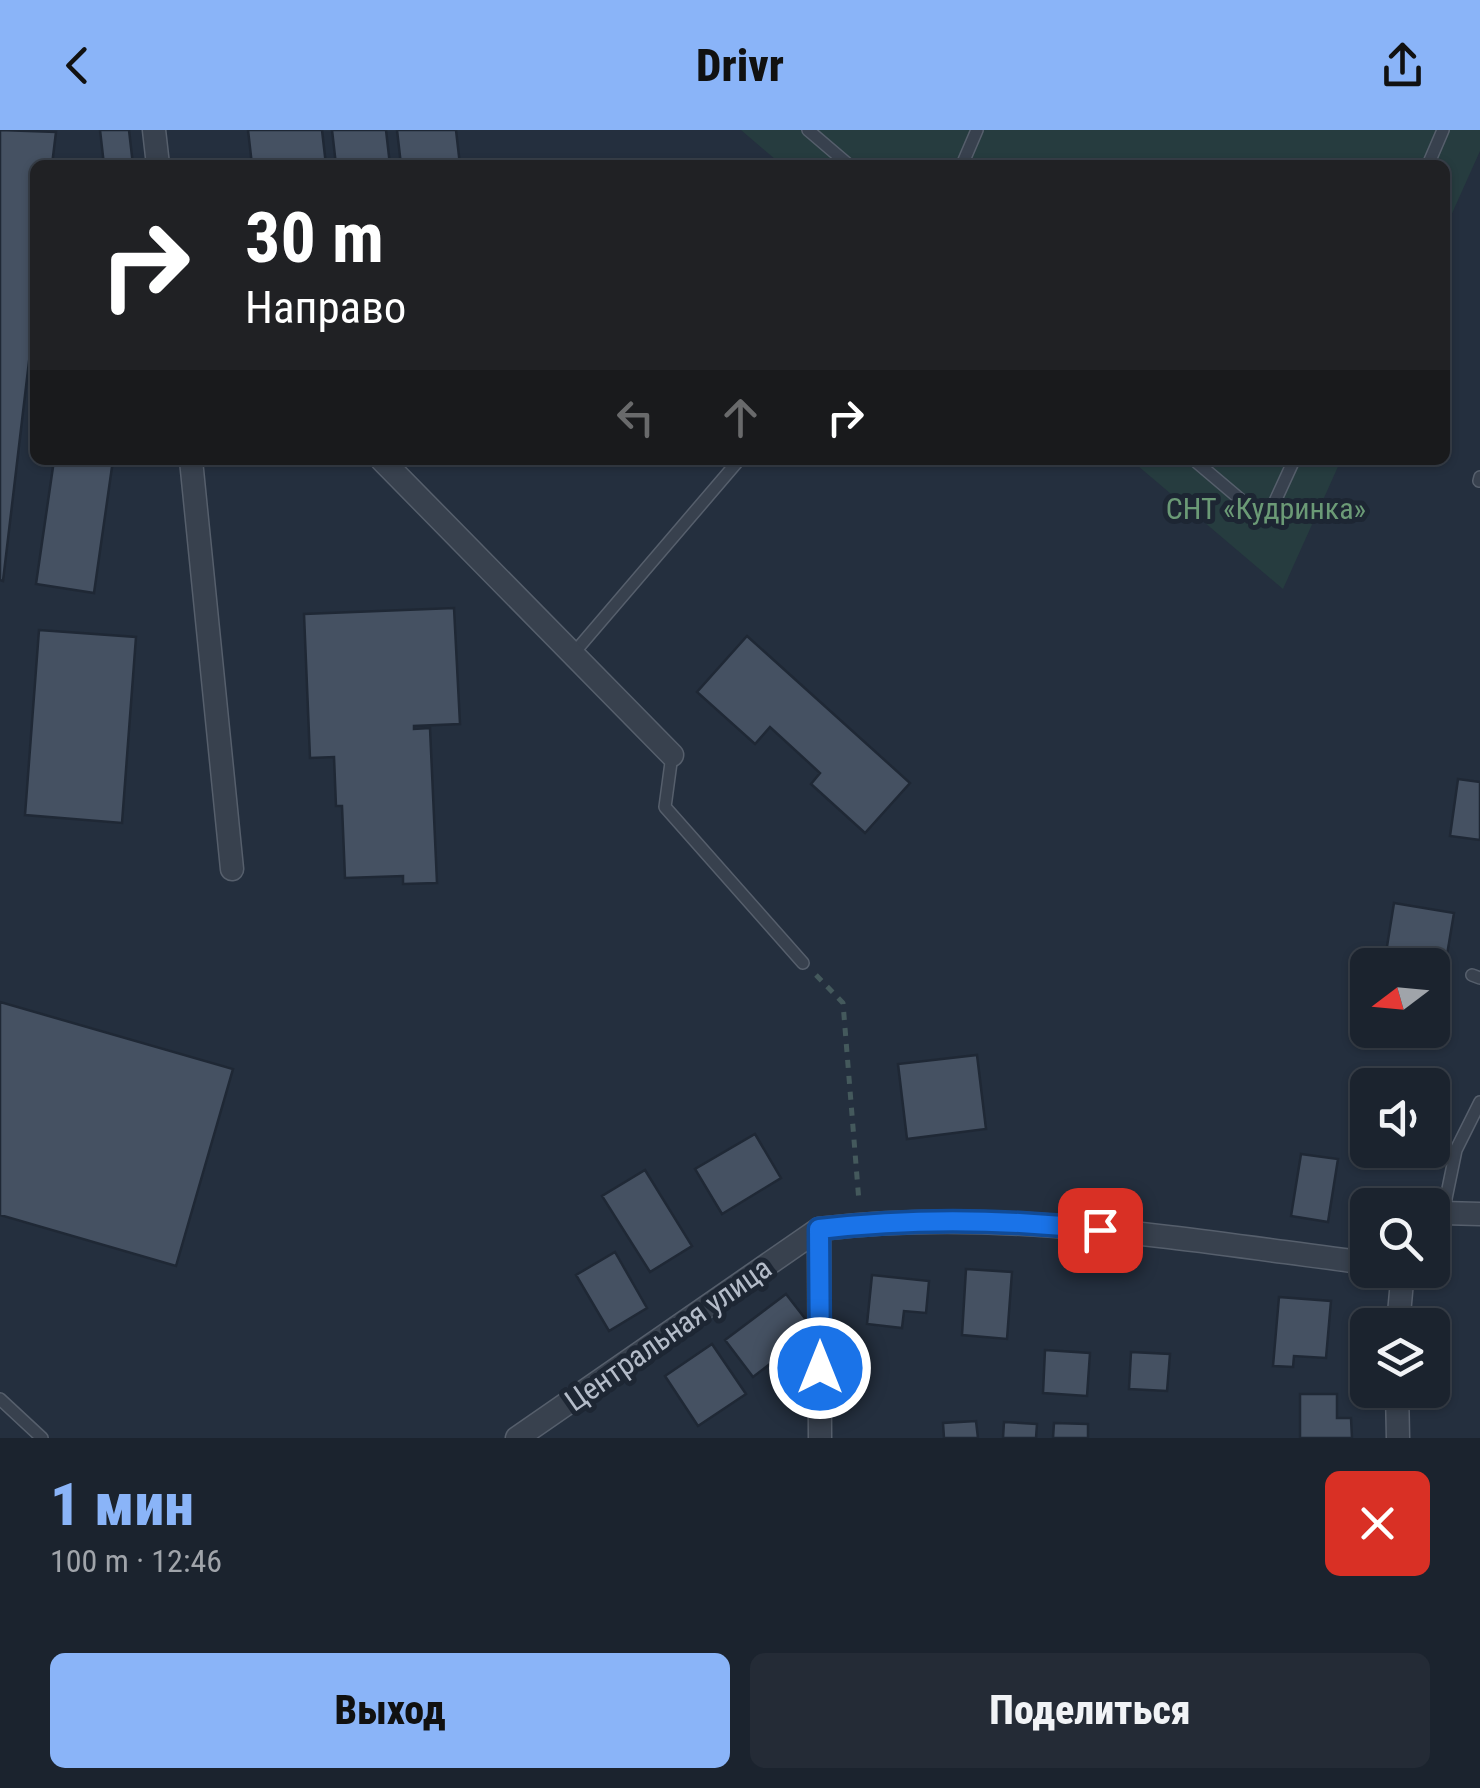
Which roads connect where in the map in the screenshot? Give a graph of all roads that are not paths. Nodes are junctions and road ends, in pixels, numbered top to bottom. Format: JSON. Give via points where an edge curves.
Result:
{"nodes":[{"id":1,"x":154,"y":130,"type":"edge"},
{"id":2,"x":808,"y":130,"type":"edge"},
{"id":3,"x":977,"y":130,"type":"edge"},
{"id":4,"x":1444,"y":130,"type":"edge"},
{"id":5,"x":157,"y":160,"type":"edge"},
{"id":6,"x":843,"y":160,"type":"edge"},
{"id":7,"x":964,"y":160,"type":"edge"},
{"id":8,"x":1430,"y":160,"type":"edge"},
{"id":9,"x":191,"y":465,"type":"edge"},
{"id":10,"x":387,"y":465,"type":"edge"},
{"id":11,"x":735,"y":465,"type":"edge"},
{"id":12,"x":1200,"y":465,"type":"edge"},
{"id":13,"x":1292,"y":465,"type":"edge"},
{"id":14,"x":573,"y":654,"type":"junction"},
{"id":15,"x":672,"y":755,"type":"joint"},
{"id":16,"x":232,"y":869,"type":"dead end"},
{"id":17,"x":804,"y":962,"type":"road end"},
{"id":18,"x":1480,"y":1102,"type":"edge"},
{"id":19,"x":1446,"y":1188,"type":"edge"},
{"id":20,"x":1480,"y":1214,"type":"edge"},
{"id":21,"x":1450,"y":1218,"type":"edge"},
{"id":22,"x":819,"y":1229,"type":"junction"},
{"id":23,"x":1350,"y":1262,"type":"edge"},
{"id":24,"x":0,"y":1399,"type":"edge"},
{"id":25,"x":1397,"y":1408,"type":"edge"},
{"id":26,"x":42,"y":1438,"type":"edge"},
{"id":27,"x":517,"y":1438,"type":"edge"},
{"id":28,"x":820,"y":1438,"type":"edge"},
{"id":29,"x":1398,"y":1438,"type":"edge"}],
"edges":[{"from":1,"to":5,"type":"street"},
{"from":2,"to":6,"type":"lane"},
{"from":3,"to":7,"type":"lane"},
{"from":4,"to":8,"type":"lane"},
{"from":9,"to":16,"type":"street"},
{"from":10,"to":14,"type":"street"},
{"from":11,"to":14,"type":"lane"},
{"from":12,"to":13,"type":"lane","via":[[1266,521]]},
{"from":14,"to":15,"type":"street"},
{"from":15,"to":17,"type":"lane","via":[[665,807]]},
{"from":18,"to":19,"type":"lane"},
{"from":20,"to":21,"type":"street"},
{"from":22,"to":23,"type":"street","via":[[1031,1222]]},
{"from":22,"to":27,"type":"street","name":"Центральная улица"},
{"from":22,"to":28,"type":"street"},
{"from":24,"to":26,"type":"lane"},
{"from":25,"to":29,"type":"street"}]}
